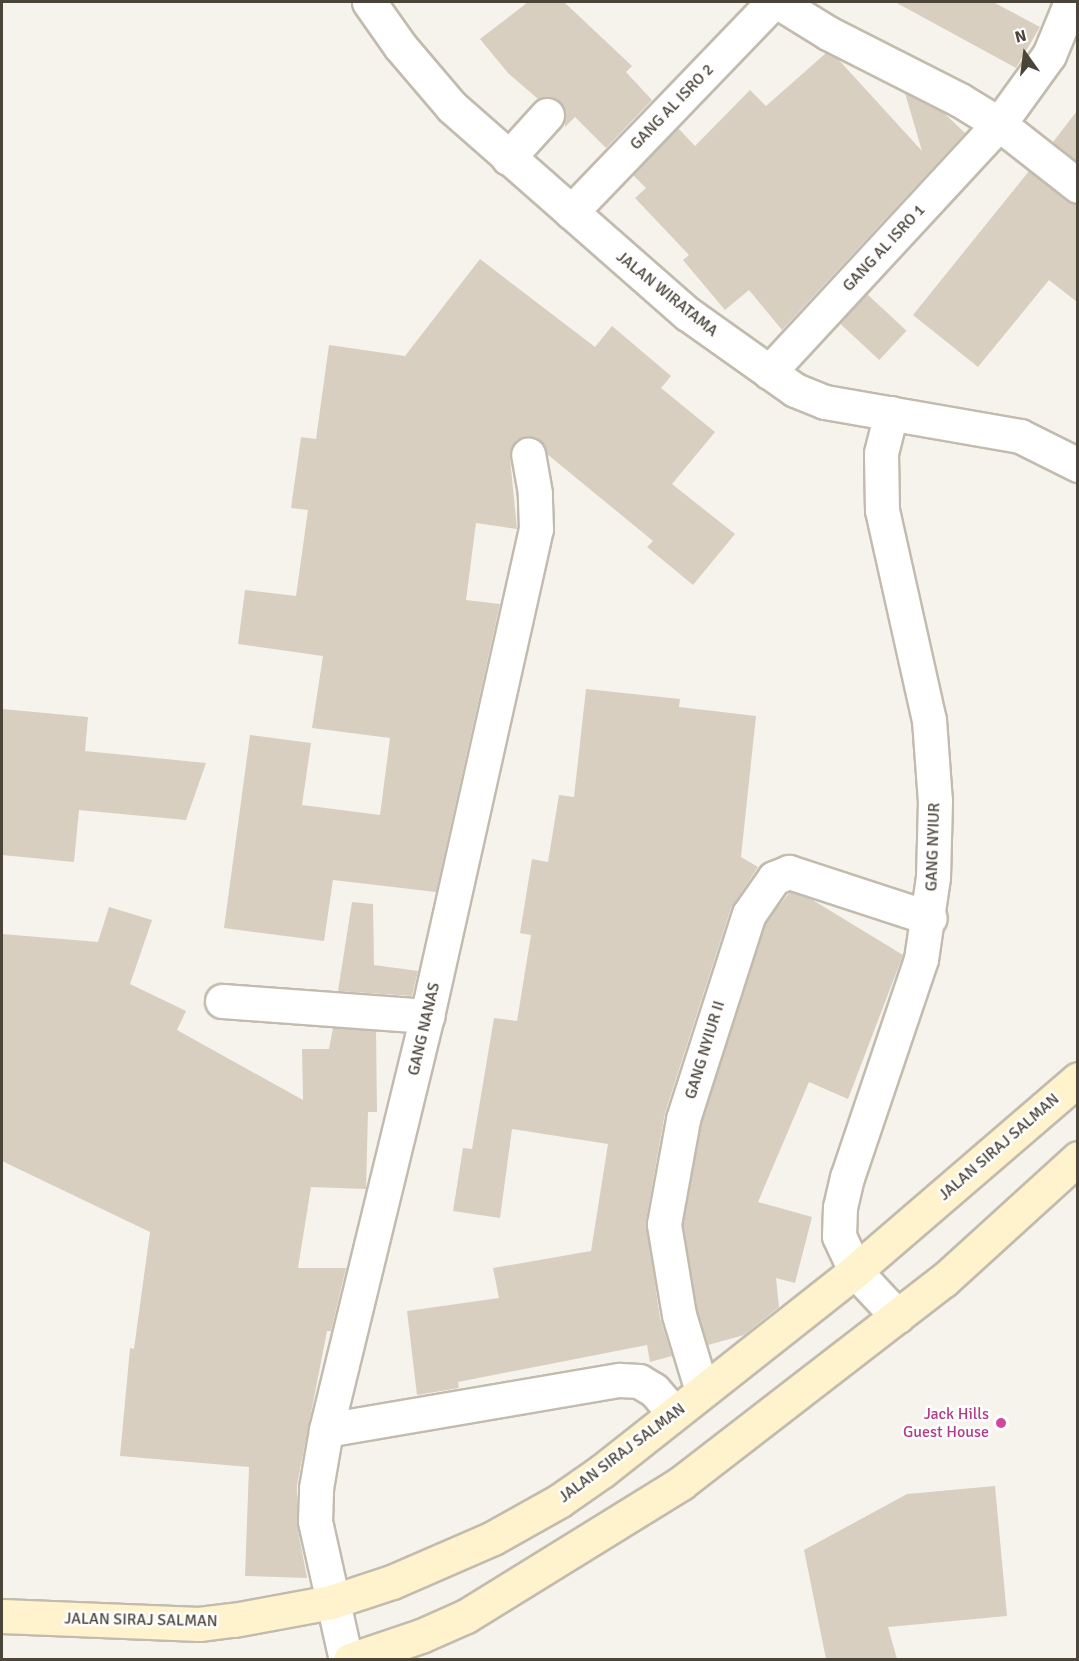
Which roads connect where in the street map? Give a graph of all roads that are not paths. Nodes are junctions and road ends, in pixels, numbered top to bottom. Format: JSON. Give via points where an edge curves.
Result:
{"nodes":[{"id":1,"x":369,"y":2,"type":"edge"},
{"id":2,"x":773,"y":2,"type":"edge"},
{"id":3,"x":778,"y":2,"type":"edge"},
{"id":4,"x":1071,"y":2,"type":"edge"},
{"id":5,"x":547,"y":115,"type":"dead end"},
{"id":6,"x":999,"y":124,"type":"junction"},
{"id":7,"x":508,"y":158,"type":"junction"},
{"id":8,"x":1077,"y":186,"type":"edge"},
{"id":9,"x":571,"y":212,"type":"junction"},
{"id":10,"x":769,"y":372,"type":"junction"},
{"id":11,"x":891,"y":413,"type":"junction"},
{"id":12,"x":528,"y":454,"type":"dead end"},
{"id":13,"x":1077,"y":465,"type":"edge"},
{"id":14,"x":930,"y":918,"type":"junction"},
{"id":15,"x":222,"y":1001,"type":"dead end"},
{"id":16,"x":427,"y":1016,"type":"junction"},
{"id":17,"x":1077,"y":1079,"type":"edge"},
{"id":18,"x":1077,"y":1158,"type":"edge"},
{"id":19,"x":855,"y":1271,"type":"junction"},
{"id":20,"x":897,"y":1317,"type":"junction"},
{"id":21,"x":702,"y":1391,"type":"junction"},
{"id":22,"x":674,"y":1413,"type":"junction"},
{"id":23,"x":326,"y":1430,"type":"junction"},
{"id":24,"x":331,"y":1602,"type":"junction"},
{"id":25,"x":2,"y":1616,"type":"edge"},
{"id":26,"x":348,"y":1659,"type":"edge"}],
"edges":[{"from":1,"to":7,"type":"street","name":"JALAN WIRATAMA","via":[[452,107]]},
{"from":2,"to":9,"type":"street","name":"GANG AL ISRO 2"},
{"from":3,"to":6,"type":"street"},
{"from":4,"to":6,"type":"street","name":"GANG AL ISRO 1","via":[[1049,55]]},
{"from":5,"to":7,"type":"street"},
{"from":6,"to":8,"type":"street"},
{"from":6,"to":10,"type":"street","name":"GANG AL ISRO 1"},
{"from":7,"to":9,"type":"street","name":"JALAN WIRATAMA"},
{"from":9,"to":10,"type":"street","name":"JALAN WIRATAMA","via":[[688,314]]},
{"from":10,"to":11,"type":"street","name":"JALAN WIRATAMA","via":[[795,390],[825,402]]},
{"from":11,"to":13,"type":"street","name":"JALAN WIRATAMA","via":[[1020,436]]},
{"from":11,"to":14,"type":"street","name":"GANG NYIUR","via":[[879,473],[882,510],[929,720],[935,801]]},
{"from":12,"to":16,"type":"street","name":"GANG NANAS","via":[[536,530]]},
{"from":14,"to":19,"type":"street","name":"GANG NYIUR","via":[[921,959],[840,1207],[839,1236]]},
{"from":14,"to":21,"type":"street","name":"GANG NYIUR II","via":[[789,872],[774,878],[749,914],[683,1119],[664,1224],[679,1314]]},
{"from":15,"to":16,"type":"street"},
{"from":16,"to":23,"type":"street","name":"GANG NANAS"},
{"from":17,"to":19,"type":"street","name":"JALAN SIRAJ SALMAN"},
{"from":18,"to":20,"type":"street","via":[[944,1280]]},
{"from":19,"to":20,"type":"street","name":"GANG NYIUR"},
{"from":19,"to":21,"type":"street","name":"JALAN SIRAJ SALMAN"},
{"from":20,"to":26,"type":"street","via":[[681,1483],[574,1552],[466,1616],[421,1636]]},
{"from":21,"to":22,"type":"street","name":"JALAN SIRAJ SALMAN"},
{"from":22,"to":23,"type":"street","via":[[654,1390],[639,1381],[620,1380]]},
{"from":22,"to":24,"type":"street","name":"JALAN SIRAJ SALMAN","via":[[559,1502],[424,1569]]},
{"from":23,"to":24,"type":"street","name":"GANG NANAS","via":[[315,1521]]},
{"from":24,"to":25,"type":"street","name":"JALAN SIRAJ SALMAN","via":[[199,1624]]},
{"from":24,"to":26,"type":"street","name":"GANG NANAS"}]}
